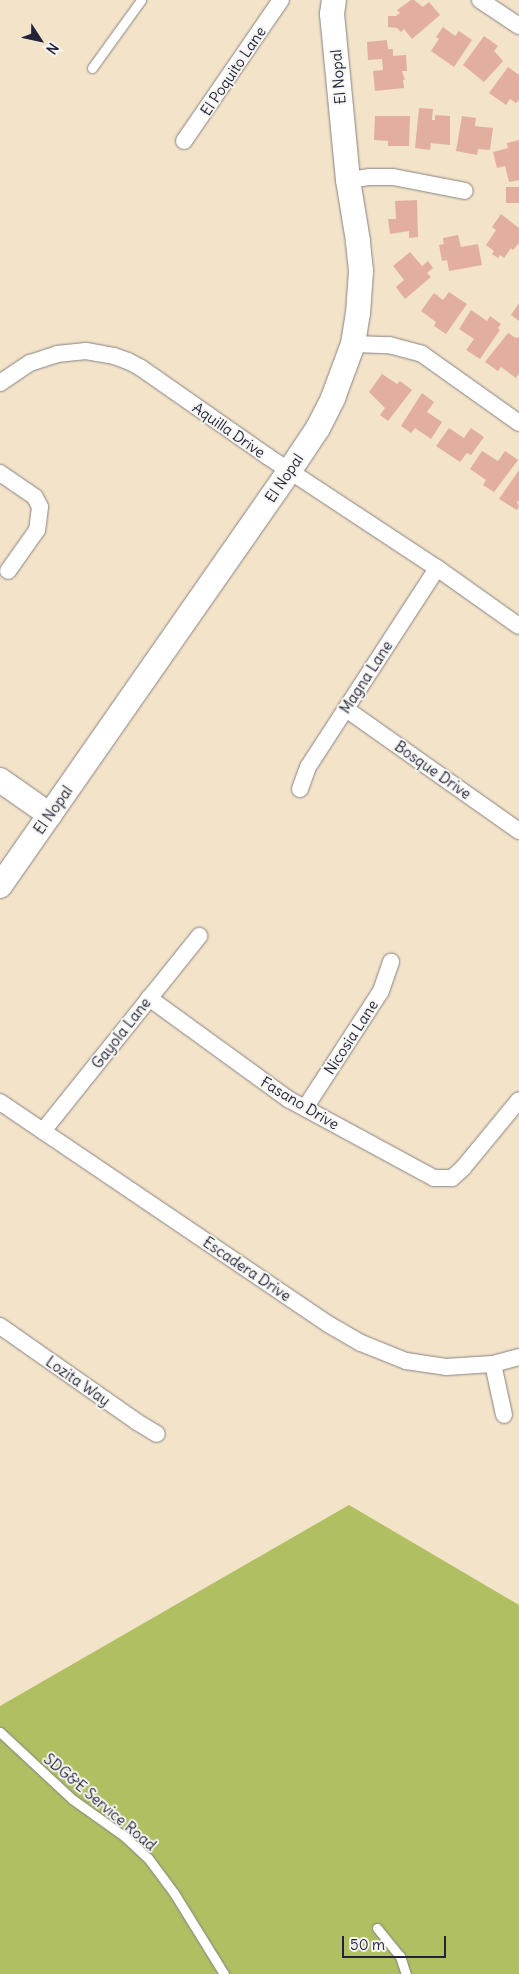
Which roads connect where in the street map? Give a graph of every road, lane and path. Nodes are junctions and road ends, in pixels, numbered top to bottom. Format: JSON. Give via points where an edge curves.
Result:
{"nodes":[{"id":1,"x":142,"y":0,"type":"edge"},
{"id":2,"x":281,"y":0,"type":"edge"},
{"id":3,"x":334,"y":0,"type":"edge"},
{"id":4,"x":480,"y":0,"type":"edge"},
{"id":5,"x":519,"y":26,"type":"edge"},
{"id":6,"x":92,"y":68,"type":"dead end"},
{"id":7,"x":184,"y":141,"type":"dead end"},
{"id":8,"x":348,"y":180,"type":"junction"},
{"id":9,"x":465,"y":191,"type":"dead end"},
{"id":10,"x":353,"y":344,"type":"junction"},
{"id":11,"x":0,"y":384,"type":"edge"},
{"id":12,"x":518,"y":422,"type":"edge"},
{"id":13,"x":290,"y":470,"type":"junction"},
{"id":14,"x":0,"y":473,"type":"edge"},
{"id":15,"x":437,"y":568,"type":"junction"},
{"id":16,"x":8,"y":571,"type":"dead end"},
{"id":17,"x":519,"y":626,"type":"edge"},
{"id":18,"x":346,"y":709,"type":"junction"},
{"id":19,"x":0,"y":780,"type":"edge"},
{"id":20,"x":300,"y":789,"type":"dead end"},
{"id":21,"x":50,"y":815,"type":"junction"},
{"id":22,"x":519,"y":831,"type":"edge"},
{"id":23,"x":0,"y":886,"type":"edge"},
{"id":24,"x":199,"y":936,"type":"dead end"},
{"id":25,"x":391,"y":962,"type":"dead end"},
{"id":26,"x":149,"y":998,"type":"junction"},
{"id":27,"x":519,"y":1100,"type":"edge"},
{"id":28,"x":0,"y":1102,"type":"edge"},
{"id":29,"x":306,"y":1108,"type":"junction"},
{"id":30,"x":44,"y":1132,"type":"junction"},
{"id":31,"x":0,"y":1326,"type":"edge"},
{"id":32,"x":519,"y":1357,"type":"edge"},
{"id":33,"x":493,"y":1364,"type":"junction"},
{"id":34,"x":504,"y":1415,"type":"dead end"},
{"id":35,"x":157,"y":1434,"type":"dead end"},
{"id":36,"x":0,"y":1732,"type":"edge"},
{"id":37,"x":377,"y":1928,"type":"dead end"},
{"id":38,"x":224,"y":1974,"type":"edge"},
{"id":39,"x":406,"y":1974,"type":"edge"}],
"edges":[{"from":1,"to":6,"type":"lane"},
{"from":2,"to":7,"type":"street","name":"El Poquito Lane"},
{"from":3,"to":8,"type":"main road","name":"El Nopal","via":[[332,14]]},
{"from":4,"to":5,"type":"street"},
{"from":8,"to":9,"type":"street","via":[[393,177]]},
{"from":8,"to":10,"type":"main road","name":"El Nopal","via":[[361,271]]},
{"from":10,"to":12,"type":"street","via":[[389,345],[422,354]]},
{"from":10,"to":13,"type":"main road","name":"El Nopal","via":[[333,398],[318,428]]},
{"from":11,"to":13,"type":"street","name":"Aquilla Drive","via":[[30,363],[57,354],[86,351],[114,356],[141,368]]},
{"from":13,"to":15,"type":"street","name":"Aquilla Drive"},
{"from":13,"to":21,"type":"main road","name":"El Nopal"},
{"from":14,"to":16,"type":"street","via":[[35,497],[40,506],[37,530]]},
{"from":15,"to":17,"type":"street","name":"Aquilla Drive"},
{"from":15,"to":18,"type":"street","name":"Magna Lane"},
{"from":18,"to":20,"type":"street","name":"Magna Lane","via":[[308,767]]},
{"from":18,"to":22,"type":"street","name":"Bosque Drive"},
{"from":19,"to":21,"type":"main road"},
{"from":21,"to":23,"type":"main road","name":"El Nopal"},
{"from":24,"to":26,"type":"street","name":"Gayola Lane"},
{"from":25,"to":29,"type":"street","name":"Nicosia Lane","via":[[381,991]]},
{"from":26,"to":29,"type":"street","name":"Fasano Drive","via":[[288,1099]]},
{"from":26,"to":30,"type":"street","name":"Gayola Lane"},
{"from":27,"to":29,"type":"street","name":"Fasano Drive","via":[[452,1178],[434,1178]]},
{"from":28,"to":30,"type":"street","name":"Escadera Drive"},
{"from":30,"to":33,"type":"street","name":"Escadera Drive","via":[[361,1343],[392,1356],[427,1365]]},
{"from":31,"to":35,"type":"street","name":"Lozita Way"},
{"from":32,"to":33,"type":"street","name":"Escadera Drive"},
{"from":33,"to":34,"type":"street"},
{"from":36,"to":38,"type":"lane","name":"SDG&E Service Road","via":[[72,1799],[124,1836],[148,1858],[174,1893]]},
{"from":37,"to":39,"type":"lane","via":[[400,1956]]}]}
